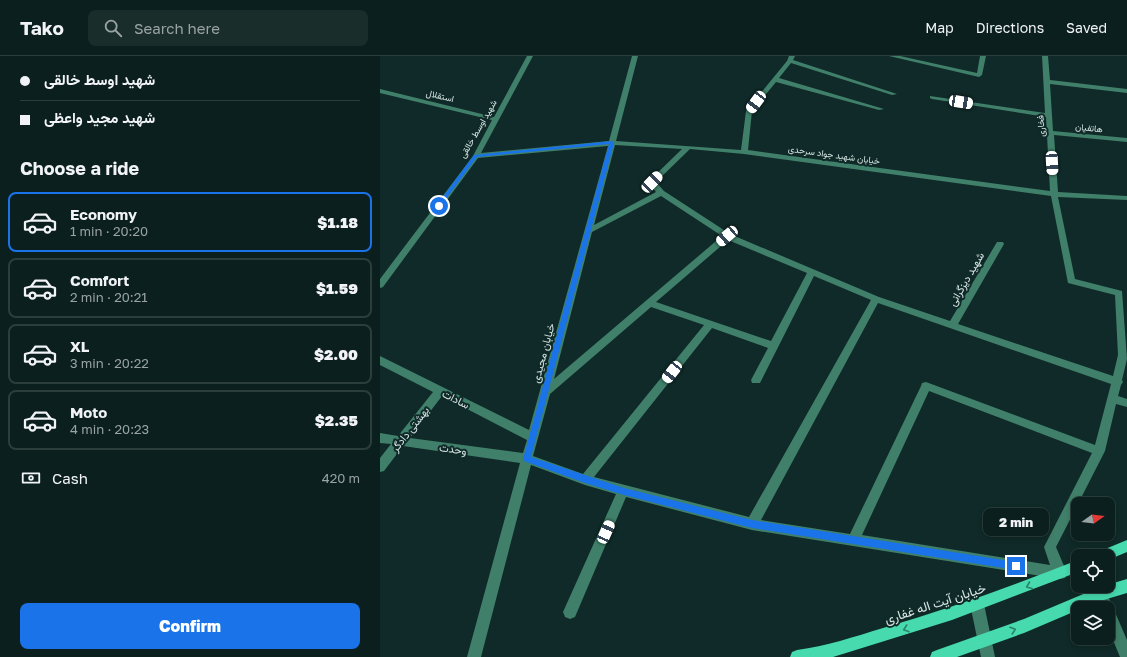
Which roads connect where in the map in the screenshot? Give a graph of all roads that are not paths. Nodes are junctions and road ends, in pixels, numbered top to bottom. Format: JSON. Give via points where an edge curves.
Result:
{"nodes":[{"id":1,"x":530,"y":56,"type":"edge"},
{"id":2,"x":635,"y":56,"type":"edge"},
{"id":3,"x":892,"y":56,"type":"edge"},
{"id":4,"x":983,"y":56,"type":"edge"},
{"id":5,"x":1045,"y":56,"type":"edge"},
{"id":6,"x":791,"y":58,"type":"edge"},
{"id":7,"x":774,"y":80,"type":"junction"},
{"id":8,"x":1047,"y":82,"type":"junction"},
{"id":9,"x":380,"y":91,"type":"edge"},
{"id":10,"x":1127,"y":91,"type":"edge"},
{"id":11,"x":894,"y":94,"type":"dead end"},
{"id":12,"x":932,"y":98,"type":"dead end"},
{"id":13,"x":881,"y":108,"type":"dead end"},
{"id":14,"x":1049,"y":116,"type":"junction"},
{"id":15,"x":496,"y":119,"type":"junction"},
{"id":16,"x":1050,"y":133,"type":"junction"},
{"id":17,"x":1127,"y":140,"type":"edge"},
{"id":18,"x":612,"y":143,"type":"junction"},
{"id":19,"x":688,"y":147,"type":"junction"},
{"id":20,"x":744,"y":152,"type":"junction"},
{"id":21,"x":476,"y":156,"type":"junction"},
{"id":22,"x":661,"y":193,"type":"junction"},
{"id":23,"x":1054,"y":194,"type":"junction"},
{"id":24,"x":1127,"y":198,"type":"edge"},
{"id":25,"x":588,"y":231,"type":"junction"},
{"id":26,"x":727,"y":236,"type":"junction"},
{"id":27,"x":1000,"y":244,"type":"dead end"},
{"id":28,"x":812,"y":272,"type":"junction"},
{"id":29,"x":380,"y":285,"type":"edge"},
{"id":30,"x":876,"y":299,"type":"junction"},
{"id":31,"x":650,"y":303,"type":"junction"},
{"id":32,"x":1123,"y":310,"type":"edge"},
{"id":33,"x":710,"y":324,"type":"junction"},
{"id":34,"x":952,"y":326,"type":"junction"},
{"id":35,"x":774,"y":346,"type":"junction"},
{"id":36,"x":1125,"y":355,"type":"edge"},
{"id":37,"x":380,"y":360,"type":"edge"},
{"id":38,"x":756,"y":380,"type":"dead end"},
{"id":39,"x":1118,"y":382,"type":"junction"},
{"id":40,"x":440,"y":391,"type":"junction"},
{"id":41,"x":544,"y":393,"type":"junction"},
{"id":42,"x":1113,"y":399,"type":"junction"},
{"id":43,"x":1127,"y":403,"type":"edge"},
{"id":44,"x":380,"y":438,"type":"edge"},
{"id":45,"x":532,"y":438,"type":"junction"},
{"id":46,"x":400,"y":442,"type":"junction"},
{"id":47,"x":1099,"y":451,"type":"junction"},
{"id":48,"x":526,"y":459,"type":"junction"},
{"id":49,"x":380,"y":467,"type":"edge"},
{"id":50,"x":585,"y":480,"type":"junction"},
{"id":51,"x":624,"y":491,"type":"junction"},
{"id":52,"x":752,"y":524,"type":"junction"},
{"id":53,"x":853,"y":540,"type":"junction"},
{"id":54,"x":1127,"y":546,"type":"edge"},
{"id":55,"x":1115,"y":551,"type":"edge"},
{"id":56,"x":1071,"y":569,"type":"edge"},
{"id":57,"x":1060,"y":573,"type":"junction"},
{"id":58,"x":1127,"y":586,"type":"edge"},
{"id":59,"x":1100,"y":594,"type":"junction"},
{"id":60,"x":1103,"y":601,"type":"edge"},
{"id":61,"x":977,"y":604,"type":"junction"},
{"id":62,"x":570,"y":612,"type":"dead end"},
{"id":63,"x":1115,"y":629,"type":"edge"},
{"id":64,"x":985,"y":640,"type":"junction"},
{"id":65,"x":474,"y":657,"type":"edge"},
{"id":66,"x":798,"y":657,"type":"edge"},
{"id":67,"x":937,"y":657,"type":"edge"},
{"id":68,"x":988,"y":657,"type":"edge"},
{"id":69,"x":1127,"y":657,"type":"edge"}],
"edges":[{"from":1,"to":15,"type":"street","name":"شهید اوسط خالقی"},
{"from":2,"to":18,"type":"street","name":"خیابان مجیدی"},
{"from":3,"to":4,"type":"street","via":[[980,75]]},
{"from":5,"to":8,"type":"street","name":"فخاری"},
{"from":6,"to":7,"type":"street"},
{"from":6,"to":11,"type":"street"},
{"from":7,"to":13,"type":"street"},
{"from":7,"to":20,"type":"street","via":[[749,111]]},
{"from":8,"to":10,"type":"street"},
{"from":8,"to":14,"type":"street","name":"فخاری"},
{"from":9,"to":15,"type":"street","name":"استقلال"},
{"from":12,"to":14,"type":"street"},
{"from":14,"to":16,"type":"street","name":"فخاری"},
{"from":15,"to":21,"type":"street","name":"شهید اوسط خالقی"},
{"from":16,"to":17,"type":"street","name":"هاتفیان"},
{"from":16,"to":23,"type":"street","name":"فخاری"},
{"from":18,"to":19,"type":"street","name":"خیابان شهید جواد سرحدی"},
{"from":18,"to":21,"type":"street","name":"خیابان شهید جواد سرحدی"},
{"from":18,"to":25,"type":"street","name":"خیابان مجیدی"},
{"from":19,"to":20,"type":"street","name":"خیابان شهید جواد سرحدی"},
{"from":19,"to":22,"type":"street","via":[[652,182]]},
{"from":20,"to":23,"type":"street","name":"خیابان شهید جواد سرحدی"},
{"from":21,"to":29,"type":"street","name":"شهید اوسط خالقی"},
{"from":22,"to":25,"type":"street"},
{"from":22,"to":26,"type":"street"},
{"from":23,"to":24,"type":"street","name":"خیابان شهید جواد سرحدی"},
{"from":23,"to":32,"type":"street","name":"فخاری","via":[[1071,281],[1119,292]]},
{"from":25,"to":41,"type":"street","name":"خیابان مجیدی"},
{"from":26,"to":28,"type":"street"},
{"from":26,"to":31,"type":"street"},
{"from":27,"to":34,"type":"street","name":"شهید دیزگرانی"},
{"from":28,"to":30,"type":"street"},
{"from":28,"to":35,"type":"street"},
{"from":30,"to":34,"type":"street"},
{"from":30,"to":52,"type":"street"},
{"from":31,"to":33,"type":"street"},
{"from":31,"to":41,"type":"street"},
{"from":32,"to":36,"type":"street"},
{"from":33,"to":35,"type":"street"},
{"from":33,"to":50,"type":"street"},
{"from":34,"to":39,"type":"street"},
{"from":35,"to":38,"type":"street"},
{"from":36,"to":39,"type":"street"},
{"from":37,"to":40,"type":"street","name":"سادات"},
{"from":39,"to":42,"type":"street"},
{"from":40,"to":45,"type":"street","name":"سادات"},
{"from":40,"to":46,"type":"street","name":"بهشتی دادگر"},
{"from":41,"to":45,"type":"street","name":"خیابان مجیدی"},
{"from":42,"to":43,"type":"street"},
{"from":42,"to":47,"type":"street"},
{"from":44,"to":46,"type":"street","name":"وحدت"},
{"from":45,"to":48,"type":"street","name":"خیابان مجیدی"},
{"from":46,"to":48,"type":"street","name":"وحدت"},
{"from":46,"to":49,"type":"street","name":"بهشتی دادگر"},
{"from":47,"to":53,"type":"street","via":[[926,386]]},
{"from":47,"to":57,"type":"street","via":[[1050,547]]},
{"from":48,"to":50,"type":"street","name":"وحدت"},
{"from":48,"to":65,"type":"street","name":"خیابان مجیدی"},
{"from":50,"to":51,"type":"street","name":"وحدت"},
{"from":51,"to":52,"type":"street","name":"وحدت"},
{"from":51,"to":62,"type":"street"},
{"from":52,"to":53,"type":"street","name":"وحدت"},
{"from":53,"to":57,"type":"street","name":"وحدت"},
{"from":54,"to":55,"type":"main road"},
{"from":56,"to":57,"type":"main road","name":"خیابان آیت اله غفاری"},
{"from":57,"to":61,"type":"main road","name":"خیابان آیت اله غفاری","one_way":true},
{"from":58,"to":59,"type":"main road"},
{"from":59,"to":60,"type":"street"},
{"from":64,"to":59,"type":"main road","one_way":true},
{"from":61,"to":64,"type":"street"},
{"from":61,"to":66,"type":"main road","name":"خیابان آیت اله غفاری","one_way":true,"via":[[901,630],[814,655]]},
{"from":63,"to":69,"type":"street"},
{"from":64,"to":67,"type":"main road"},
{"from":64,"to":68,"type":"street"}]}
